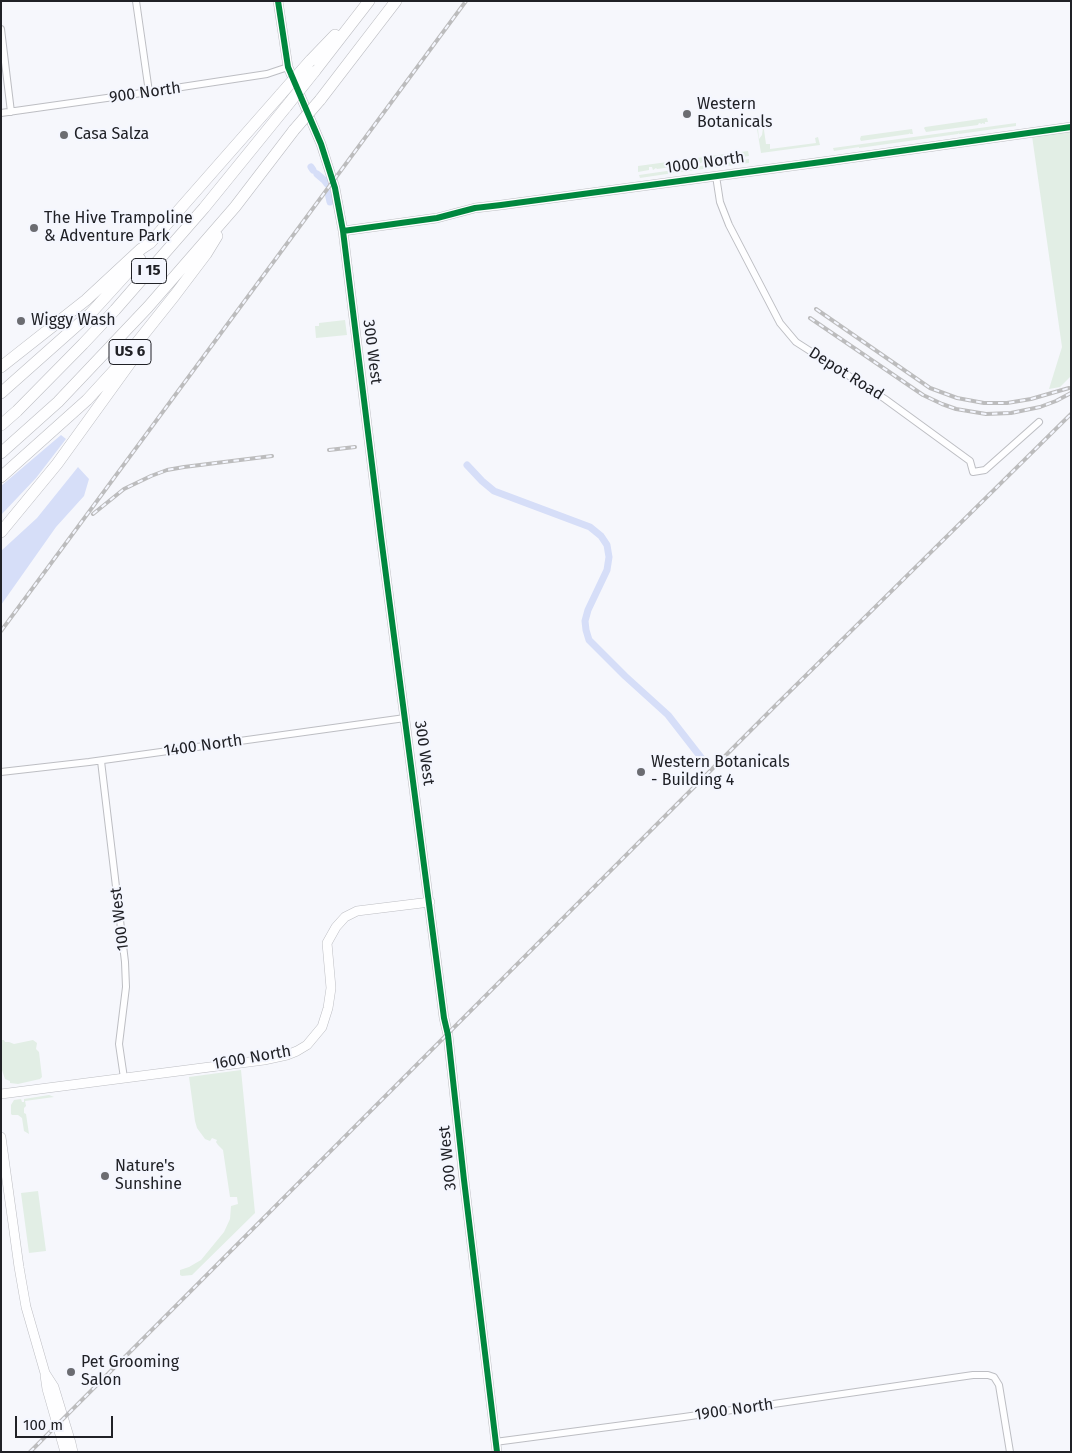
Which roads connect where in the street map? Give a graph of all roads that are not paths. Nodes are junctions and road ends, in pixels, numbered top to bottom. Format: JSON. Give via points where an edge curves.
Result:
{"nodes":[{"id":1,"x":136,"y":1,"type":"edge"},
{"id":2,"x":278,"y":1,"type":"edge"},
{"id":3,"x":368,"y":1,"type":"edge"},
{"id":4,"x":396,"y":1,"type":"edge"},
{"id":5,"x":1,"y":29,"type":"edge"},
{"id":6,"x":288,"y":67,"type":"junction"},
{"id":7,"x":312,"y":67,"type":"junction"},
{"id":8,"x":149,"y":92,"type":"junction"},
{"id":9,"x":11,"y":112,"type":"junction"},
{"id":10,"x":1,"y":113,"type":"edge"},
{"id":11,"x":1071,"y":126,"type":"edge"},
{"id":12,"x":716,"y":176,"type":"junction"},
{"id":13,"x":234,"y":207,"type":"junction"},
{"id":14,"x":343,"y":231,"type":"junction"},
{"id":15,"x":150,"y":243,"type":"junction"},
{"id":16,"x":175,"y":295,"type":"junction"},
{"id":17,"x":1,"y":367,"type":"edge"},
{"id":18,"x":1,"y":393,"type":"edge"},
{"id":19,"x":1039,"y":422,"type":"dead end"},
{"id":20,"x":1,"y":425,"type":"edge"},
{"id":21,"x":1,"y":453,"type":"edge"},
{"id":22,"x":1,"y":477,"type":"edge"},
{"id":23,"x":1,"y":532,"type":"edge"},
{"id":24,"x":405,"y":718,"type":"junction"},
{"id":25,"x":101,"y":761,"type":"junction"},
{"id":26,"x":1,"y":772,"type":"edge"},
{"id":27,"x":430,"y":902,"type":"junction"},
{"id":28,"x":124,"y":1078,"type":"junction"},
{"id":29,"x":1,"y":1094,"type":"edge"},
{"id":30,"x":1,"y":1137,"type":"edge"},
{"id":31,"x":45,"y":1373,"type":"junction"},
{"id":32,"x":495,"y":1442,"type":"junction"},
{"id":33,"x":66,"y":1452,"type":"edge"},
{"id":34,"x":73,"y":1452,"type":"edge"},
{"id":35,"x":497,"y":1452,"type":"edge"},
{"id":36,"x":1010,"y":1452,"type":"edge"}],
"edges":[{"from":1,"to":8,"type":"street"},
{"from":2,"to":6,"type":"street","name":"300 West"},
{"from":3,"to":7,"type":"highway","number":"I 15"},
{"from":4,"to":13,"type":"highway","number":"I 15","bridge":true},
{"from":5,"to":9,"type":"street"},
{"from":6,"to":8,"type":"street","name":"900 North","via":[[267,74]]},
{"from":6,"to":14,"type":"street","name":"300 West","via":[[321,144],[335,188]]},
{"from":7,"to":15,"type":"highway","bridge":true,"via":[[281,94]]},
{"from":7,"to":20,"type":"highway","number":"I 15","bridge":true,"via":[[286,107],[204,208],[84,344]]},
{"from":8,"to":9,"type":"street","name":"900 North"},
{"from":9,"to":10,"type":"street","name":"900 North"},
{"from":11,"to":12,"type":"street","name":"1000 North"},
{"from":12,"to":14,"type":"street","name":"1000 North","via":[[475,208],[437,218]]},
{"from":12,"to":19,"type":"street","name":"Depot Road","via":[[720,202],[729,226],[780,323],[796,342],[885,398],[970,461],[973,472],[985,470]]},
{"from":13,"to":16,"type":"highway","number":"US 6","via":[[206,254]]},
{"from":13,"to":21,"type":"highway","number":"I 15","via":[[106,353]]},
{"from":14,"to":24,"type":"street","name":"300 West"},
{"from":15,"to":17,"type":"highway","via":[[86,300]]},
{"from":15,"to":18,"type":"highway","via":[[134,266],[91,313]]},
{"from":16,"to":22,"type":"highway","number":"US 6","via":[[87,400]]},
{"from":16,"to":23,"type":"highway","via":[[74,442]]},
{"from":24,"to":25,"type":"street","name":"1400 North"},
{"from":24,"to":27,"type":"street","name":"300 West"},
{"from":25,"to":26,"type":"street","name":"1400 North"},
{"from":25,"to":28,"type":"street","name":"100 West","via":[[125,962],[126,987],[119,1044]]},
{"from":27,"to":28,"type":"street","name":"1600 North","via":[[357,911],[345,916],[327,943],[331,988],[322,1027],[297,1051],[264,1060]]},
{"from":27,"to":32,"type":"street","name":"300 West"},
{"from":28,"to":29,"type":"street","name":"1600 North"},
{"from":30,"to":31,"type":"street","via":[[22,1286]]},
{"from":31,"to":33,"type":"street","via":[[46,1389]]},
{"from":31,"to":34,"type":"street","via":[[54,1387]]},
{"from":32,"to":35,"type":"street","name":"300 West"},
{"from":32,"to":36,"type":"street","name":"1900 North","via":[[991,1375],[998,1383]]}]}
